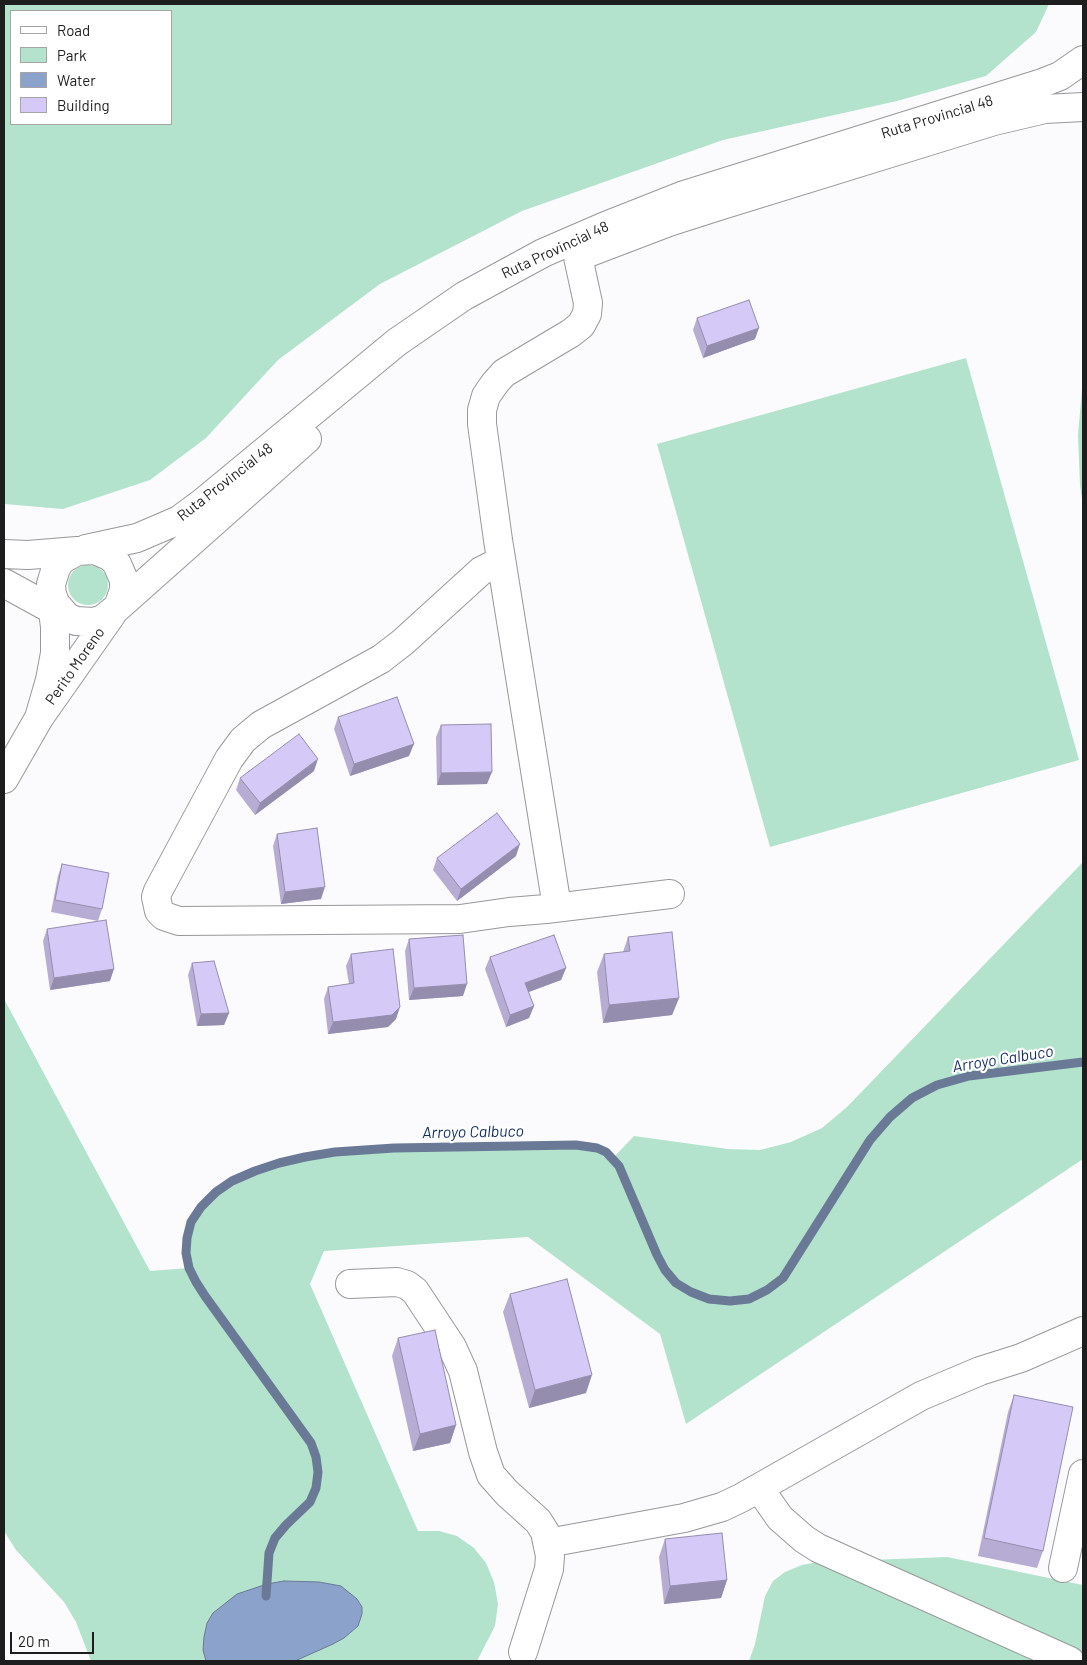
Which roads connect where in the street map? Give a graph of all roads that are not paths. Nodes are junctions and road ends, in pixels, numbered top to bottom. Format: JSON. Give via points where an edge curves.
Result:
{"nodes":[{"id":1,"x":1083,"y":60,"type":"edge"},
{"id":2,"x":1083,"y":107,"type":"edge"},
{"id":3,"x":575,"y":248,"type":"junction"},
{"id":4,"x":81,"y":550,"type":"junction"},
{"id":5,"x":500,"y":552,"type":"junction"},
{"id":6,"x":4,"y":554,"type":"edge"},
{"id":7,"x":4,"y":583,"type":"edge"},
{"id":8,"x":60,"y":608,"type":"junction"},
{"id":9,"x":115,"y":611,"type":"junction"},
{"id":10,"x":38,"y":718,"type":"junction"},
{"id":11,"x":4,"y":779,"type":"edge"},
{"id":12,"x":670,"y":894,"type":"dead end"},
{"id":13,"x":558,"y":907,"type":"junction"},
{"id":14,"x":350,"y":1284,"type":"dead end"},
{"id":15,"x":1083,"y":1331,"type":"edge"},
{"id":16,"x":1083,"y":1474,"type":"edge"},
{"id":17,"x":758,"y":1488,"type":"junction"},
{"id":18,"x":548,"y":1543,"type":"junction"},
{"id":19,"x":1063,"y":1568,"type":"dead end"},
{"id":20,"x":523,"y":1652,"type":"dead end"},
{"id":21,"x":1070,"y":1661,"type":"edge"}],
"edges":[{"from":1,"to":3,"type":"main road","name":"Ruta Provincial 48","via":[[1042,84],[692,193]]},
{"from":2,"to":3,"type":"main road","name":"Ruta Provincial 48","via":[[1045,109],[1010,116],[710,208],[636,234]]},
{"from":3,"to":4,"type":"main road","name":"Ruta Provincial 48","via":[[488,282],[397,342],[179,520],[137,538]]},
{"from":3,"to":5,"type":"main road","via":[[588,303],[581,325],[504,373],[486,396],[482,410],[482,435]]},
{"from":3,"to":9,"type":"main road","name":"Ruta Provincial 48","via":[[428,341],[384,373]]},
{"from":4,"to":6,"type":"main road","name":"Ruta Provincial 48"},
{"from":4,"to":8,"type":"main road","name":"Ruta Provincial 48","via":[[61,560],[56,568],[51,584]]},
{"from":4,"to":9,"type":"main road","name":"Ruta Provincial 48","via":[[104,553],[117,564],[124,580],[124,590]]},
{"from":5,"to":13,"type":"main road"},
{"from":5,"to":13,"type":"main road","via":[[491,566],[481,571],[381,659],[260,725],[243,740],[158,890],[156,904],[164,916],[179,921],[460,919]]},
{"from":7,"to":8,"type":"main road"},
{"from":8,"to":9,"type":"main road","name":"Ruta Provincial 48","via":[[94,622]]},
{"from":8,"to":10,"type":"main road","name":"Perito Moreno","via":[[53,667]]},
{"from":9,"to":10,"type":"main road","name":"Perito Moreno"},
{"from":10,"to":11,"type":"main road","name":"Perito Moreno"},
{"from":12,"to":13,"type":"main road"},
{"from":14,"to":18,"type":"main road","via":[[397,1282],[416,1291],[452,1347],[463,1371],[491,1475],[538,1522]]},
{"from":15,"to":17,"type":"main road","via":[[922,1396]]},
{"from":16,"to":19,"type":"main road"},
{"from":17,"to":18,"type":"main road","via":[[722,1507],[702,1513]]},
{"from":17,"to":21,"type":"main road","via":[[780,1518],[818,1548]]},
{"from":18,"to":20,"type":"main road","via":[[549,1569]]}]}
